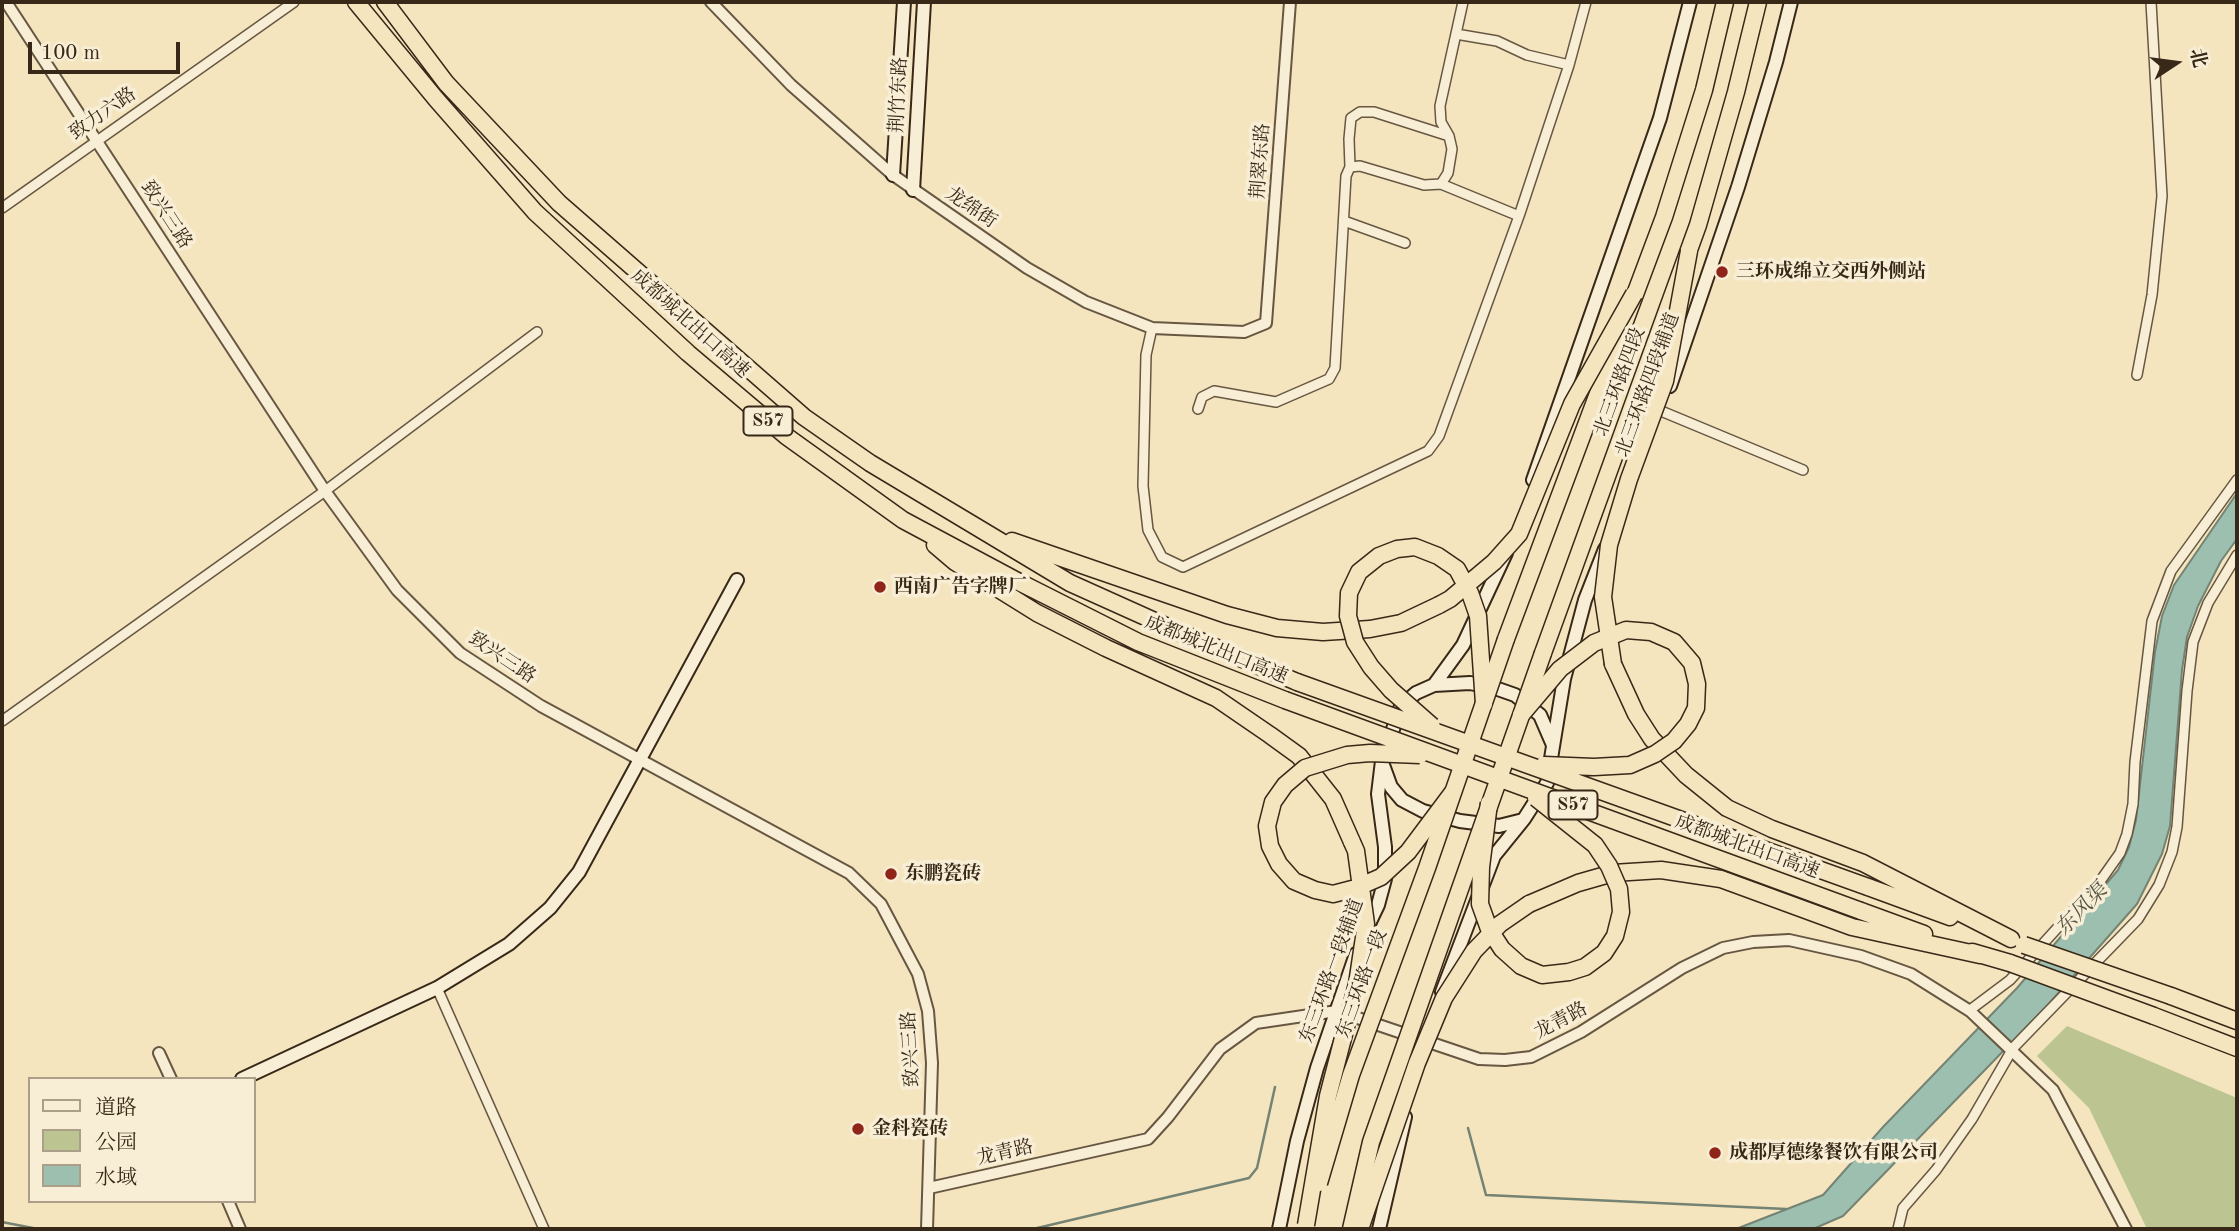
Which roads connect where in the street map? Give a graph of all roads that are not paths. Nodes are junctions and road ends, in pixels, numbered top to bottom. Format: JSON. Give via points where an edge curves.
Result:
{"nodes":[{"id":1,"x":6,"y":2,"type":"edge"},
{"id":2,"x":293,"y":2,"type":"edge"},
{"id":3,"x":356,"y":2,"type":"edge"},
{"id":4,"x":385,"y":2,"type":"edge"},
{"id":5,"x":711,"y":2,"type":"edge"},
{"id":6,"x":904,"y":2,"type":"edge"},
{"id":7,"x":924,"y":2,"type":"edge"},
{"id":8,"x":1290,"y":2,"type":"edge"},
{"id":9,"x":1463,"y":2,"type":"edge"},
{"id":10,"x":1586,"y":2,"type":"edge"},
{"id":11,"x":1690,"y":2,"type":"edge"},
{"id":12,"x":1725,"y":2,"type":"edge"},
{"id":13,"x":1758,"y":2,"type":"edge"},
{"id":14,"x":1791,"y":2,"type":"edge"},
{"id":15,"x":2151,"y":2,"type":"edge"},
{"id":16,"x":1456,"y":34,"type":"junction"},
{"id":17,"x":1569,"y":65,"type":"junction"},
{"id":18,"x":1448,"y":136,"type":"junction"},
{"id":19,"x":97,"y":139,"type":"junction"},
{"id":20,"x":1350,"y":167,"type":"junction"},
{"id":21,"x":893,"y":175,"type":"junction"},
{"id":22,"x":1441,"y":184,"type":"junction"},
{"id":23,"x":913,"y":190,"type":"junction"},
{"id":24,"x":2,"y":208,"type":"edge"},
{"id":25,"x":1520,"y":216,"type":"junction"},
{"id":26,"x":1344,"y":221,"type":"junction"},
{"id":27,"x":1405,"y":243,"type":"dead end"},
{"id":28,"x":1689,"y":251,"type":"junction"},
{"id":29,"x":1634,"y":294,"type":"junction"},
{"id":30,"x":1266,"y":323,"type":"joint"},
{"id":31,"x":1152,"y":328,"type":"junction"},
{"id":32,"x":537,"y":332,"type":"dead end"},
{"id":33,"x":2137,"y":375,"type":"dead end"},
{"id":34,"x":1198,"y":409,"type":"dead end"},
{"id":35,"x":1661,"y":411,"type":"junction"},
{"id":36,"x":1803,"y":470,"type":"dead end"},
{"id":37,"x":2237,"y":480,"type":"edge"},
{"id":38,"x":325,"y":491,"type":"junction"},
{"id":39,"x":903,"y":520,"type":"junction"},
{"id":40,"x":978,"y":530,"type":"junction"},
{"id":41,"x":2237,"y":555,"type":"edge"},
{"id":42,"x":737,"y":580,"type":"dead end"},
{"id":43,"x":1434,"y":685,"type":"junction"},
{"id":44,"x":1484,"y":704,"type":"junction"},
{"id":45,"x":1521,"y":715,"type":"junction"},
{"id":46,"x":2,"y":720,"type":"edge"},
{"id":47,"x":1438,"y":733,"type":"junction"},
{"id":48,"x":1554,"y":748,"type":"junction"},
{"id":49,"x":1437,"y":755,"type":"junction"},
{"id":50,"x":1466,"y":755,"type":"joint"},
{"id":51,"x":641,"y":760,"type":"junction"},
{"id":52,"x":1382,"y":761,"type":"junction"},
{"id":53,"x":1528,"y":765,"type":"junction"},
{"id":54,"x":1520,"y":786,"type":"junction"},
{"id":55,"x":1453,"y":792,"type":"junction"},
{"id":56,"x":1489,"y":803,"type":"junction"},
{"id":57,"x":1524,"y":820,"type":"junction"},
{"id":58,"x":2018,"y":942,"type":"junction"},
{"id":59,"x":1980,"y":954,"type":"junction"},
{"id":60,"x":437,"y":988,"type":"junction"},
{"id":61,"x":1970,"y":1010,"type":"junction"},
{"id":62,"x":1337,"y":1011,"type":"junction"},
{"id":63,"x":2237,"y":1021,"type":"edge"},
{"id":64,"x":1423,"y":1041,"type":"junction"},
{"id":65,"x":2237,"y":1048,"type":"edge"},
{"id":66,"x":2012,"y":1050,"type":"junction"},
{"id":67,"x":159,"y":1053,"type":"dead end"},
{"id":68,"x":170,"y":1077,"type":"edge"},
{"id":69,"x":246,"y":1077,"type":"edge"},
{"id":70,"x":929,"y":1188,"type":"junction"},
{"id":71,"x":229,"y":1203,"type":"edge"},
{"id":72,"x":1306,"y":1227,"type":"edge"},
{"id":73,"x":240,"y":1229,"type":"edge"},
{"id":74,"x":544,"y":1229,"type":"edge"},
{"id":75,"x":928,"y":1229,"type":"edge"},
{"id":76,"x":1279,"y":1229,"type":"edge"},
{"id":77,"x":1352,"y":1229,"type":"edge"},
{"id":78,"x":1360,"y":1229,"type":"edge"},
{"id":79,"x":1379,"y":1229,"type":"edge"},
{"id":80,"x":1898,"y":1229,"type":"edge"},
{"id":81,"x":2126,"y":1229,"type":"edge"}],
"edges":[{"from":1,"to":19,"type":"street","name":"致兴三路"},
{"from":2,"to":19,"type":"street","name":"致力六路"},
{"from":3,"to":39,"type":"highway","name":"成都城北出口高速","number":"S57","via":[[534,212],[786,436]]},
{"from":4,"to":40,"type":"highway","name":"成都城北出口高速","number":"S57","via":[[446,83],[559,203],[804,417]]},
{"from":5,"to":21,"type":"street","name":"龙绵街","via":[[791,85]]},
{"from":6,"to":21,"type":"main road"},
{"from":7,"to":23,"type":"main road","name":"荆竹东路"},
{"from":8,"to":30,"type":"street","name":"荆翠东路"},
{"from":9,"to":16,"type":"street"},
{"from":10,"to":17,"type":"street"},
{"from":11,"to":43,"type":"main road","via":[[1660,118],[1511,542],[1464,645]]},
{"from":12,"to":29,"type":"highway","name":"北三环路四段","via":[[1704,90]]},
{"from":13,"to":28,"type":"highway","name":"北三环路四段"},
{"from":14,"to":35,"type":"main road","name":"北三环路四段辅道","via":[[1738,187]]},
{"from":15,"to":33,"type":"street","via":[[2162,196],[2152,295]]},
{"from":16,"to":17,"type":"street","via":[[1497,41],[1527,55]]},
{"from":16,"to":18,"type":"street","via":[[1440,106]]},
{"from":17,"to":25,"type":"street"},
{"from":18,"to":20,"type":"street","via":[[1374,112],[1360,112],[1351,118]]},
{"from":18,"to":22,"type":"street","via":[[1452,149]]},
{"from":19,"to":24,"type":"street","name":"致力六路"},
{"from":19,"to":38,"type":"street","name":"致兴三路"},
{"from":20,"to":22,"type":"street","via":[[1424,185]]},
{"from":20,"to":26,"type":"street"},
{"from":21,"to":23,"type":"street","name":"龙绵街"},
{"from":22,"to":25,"type":"street"},
{"from":23,"to":31,"type":"street","name":"龙绵街","via":[[1027,268],[1086,302]]},
{"from":25,"to":31,"type":"street","via":[[1439,436],[1428,451],[1183,567],[1161,557],[1148,530],[1143,486],[1146,355]]},
{"from":26,"to":27,"type":"street"},
{"from":26,"to":34,"type":"street","via":[[1335,368],[1329,379],[1276,402],[1214,391],[1202,397]]},
{"from":28,"to":45,"type":"highway","name":"北三环路四段","bridge":true},
{"from":28,"to":58,"type":"highway","bridge":true,"via":[[1665,381],[1609,545],[1603,597],[1613,664],[1636,714],[1686,775],[1727,808],[1863,863]]},
{"from":29,"to":40,"type":"highway","bridge":true,"via":[[1572,404],[1519,534],[1450,599],[1401,623],[1323,632],[1277,628]]},
{"from":29,"to":44,"type":"highway","name":"北三环路四段","bridge":true},
{"from":30,"to":31,"type":"street","name":"龙绵街","via":[[1244,332]]},
{"from":32,"to":38,"type":"street"},
{"from":35,"to":36,"type":"street"},
{"from":35,"to":48,"type":"main road","name":"北三环路四段辅道","via":[[1585,600],[1564,679]]},
{"from":37,"to":61,"type":"street","via":[[2171,570],[2152,621],[2133,804],[2119,853],[2101,880],[2010,980]]},
{"from":38,"to":46,"type":"street"},
{"from":38,"to":51,"type":"street","name":"致兴三路","via":[[397,590],[460,653],[541,706]]},
{"from":39,"to":49,"type":"highway","name":"成都城北出口高速","number":"S57","bridge":true,"via":[[1138,642]]},
{"from":39,"to":72,"type":"highway","bridge":true,"via":[[955,562],[1037,613],[1216,698],[1298,756],[1334,799],[1356,850],[1366,924],[1357,984],[1328,1096]]},
{"from":40,"to":47,"type":"highway","name":"成都城北出口高速","number":"S57","bridge":true,"via":[[1070,583],[1179,632],[1297,682]]},
{"from":41,"to":66,"type":"street","via":[[2208,603],[2193,642],[2177,827],[2159,885],[2138,919]]},
{"from":42,"to":51,"type":"main road"},
{"from":43,"to":48,"type":"main road","via":[[1470,683],[1515,695],[1540,715]]},
{"from":43,"to":52,"type":"main road","name":"东三环路一段辅道","via":[[1401,706]]},
{"from":44,"to":47,"type":"highway","bridge":true,"via":[[1478,616],[1457,569],[1415,547],[1378,556],[1359,572],[1349,593],[1348,616],[1355,642],[1391,690]]},
{"from":44,"to":50,"type":"highway","name":"北三环路四段","bridge":true},
{"from":45,"to":53,"type":"highway","bridge":true,"via":[[1560,669],[1594,643],[1626,629],[1651,632],[1674,642],[1692,663],[1696,708],[1674,741],[1655,754],[1630,765]]},
{"from":45,"to":56,"type":"highway","name":"北三环路四段","bridge":true},
{"from":47,"to":53,"type":"highway","name":"成都城北出口高速","number":"S57","bridge":true},
{"from":48,"to":57,"type":"main road","name":"北三环路四段辅道","via":[[1547,783]]},
{"from":49,"to":54,"type":"highway","name":"成都城北出口高速","number":"S57","bridge":true},
{"from":49,"to":55,"type":"highway","bridge":true,"via":[[1347,755],[1305,768],[1273,802],[1267,826],[1270,846],[1294,881],[1333,894],[1344,891],[1381,877],[1408,852]]},
{"from":50,"to":55,"type":"highway","name":"东三环路一段","bridge":true},
{"from":51,"to":60,"type":"main road","via":[[579,872],[550,908],[509,944]]},
{"from":51,"to":70,"type":"street","name":"致兴三路","via":[[849,873],[881,904],[918,974],[928,1011],[932,1063]]},
{"from":52,"to":57,"type":"main road","via":[[1391,787],[1402,800],[1423,811],[1499,826]]},
{"from":52,"to":62,"type":"main road","name":"东三环路一段辅道","via":[[1378,794],[1385,879]]},
{"from":53,"to":58,"type":"highway","name":"成都城北出口高速","number":"S57","bridge":true},
{"from":54,"to":56,"type":"highway","bridge":true,"via":[[1595,845],[1619,888],[1621,912],[1615,936],[1604,953],[1585,967],[1542,975],[1521,966],[1489,929],[1480,904]]},
{"from":54,"to":59,"type":"highway","name":"成都城北出口高速","number":"S57","bridge":true},
{"from":55,"to":72,"type":"highway","name":"东三环路一段","bridge":true,"via":[[1351,1074]]},
{"from":56,"to":77,"type":"highway","bridge":true,"via":[[1371,1142]]},
{"from":57,"to":64,"type":"main road","via":[[1494,856]]},
{"from":58,"to":63,"type":"highway","name":"成都城北出口高速","number":"S57","bridge":true},
{"from":59,"to":65,"type":"highway","name":"成都城北出口高速","number":"S57","bridge":true},
{"from":59,"to":78,"type":"highway","bridge":true,"via":[[1852,927],[1721,879],[1661,870],[1613,873],[1529,904],[1500,924],[1474,951],[1444,998]]},
{"from":60,"to":69,"type":"main road"},
{"from":60,"to":74,"type":"street"},
{"from":61,"to":64,"type":"street","name":"龙青路","via":[[1911,975],[1861,957],[1789,940],[1753,942],[1723,948],[1682,968],[1581,1032],[1531,1057],[1479,1059]]},
{"from":61,"to":66,"type":"street","name":"龙青路"},
{"from":62,"to":64,"type":"street","name":"龙青路"},
{"from":62,"to":70,"type":"street","name":"龙青路","via":[[1256,1023],[1220,1049],[1148,1139]]},
{"from":62,"to":76,"type":"main road","name":"东三环路一段辅道","via":[[1304,1116]]},
{"from":64,"to":79,"type":"main road"},
{"from":66,"to":80,"type":"street","via":[[1972,1119],[1902,1208]]},
{"from":66,"to":81,"type":"street","name":"龙青路","via":[[2053,1090]]},
{"from":67,"to":68,"type":"street"},
{"from":70,"to":75,"type":"street","name":"致兴三路"},
{"from":71,"to":73,"type":"street"}]}
